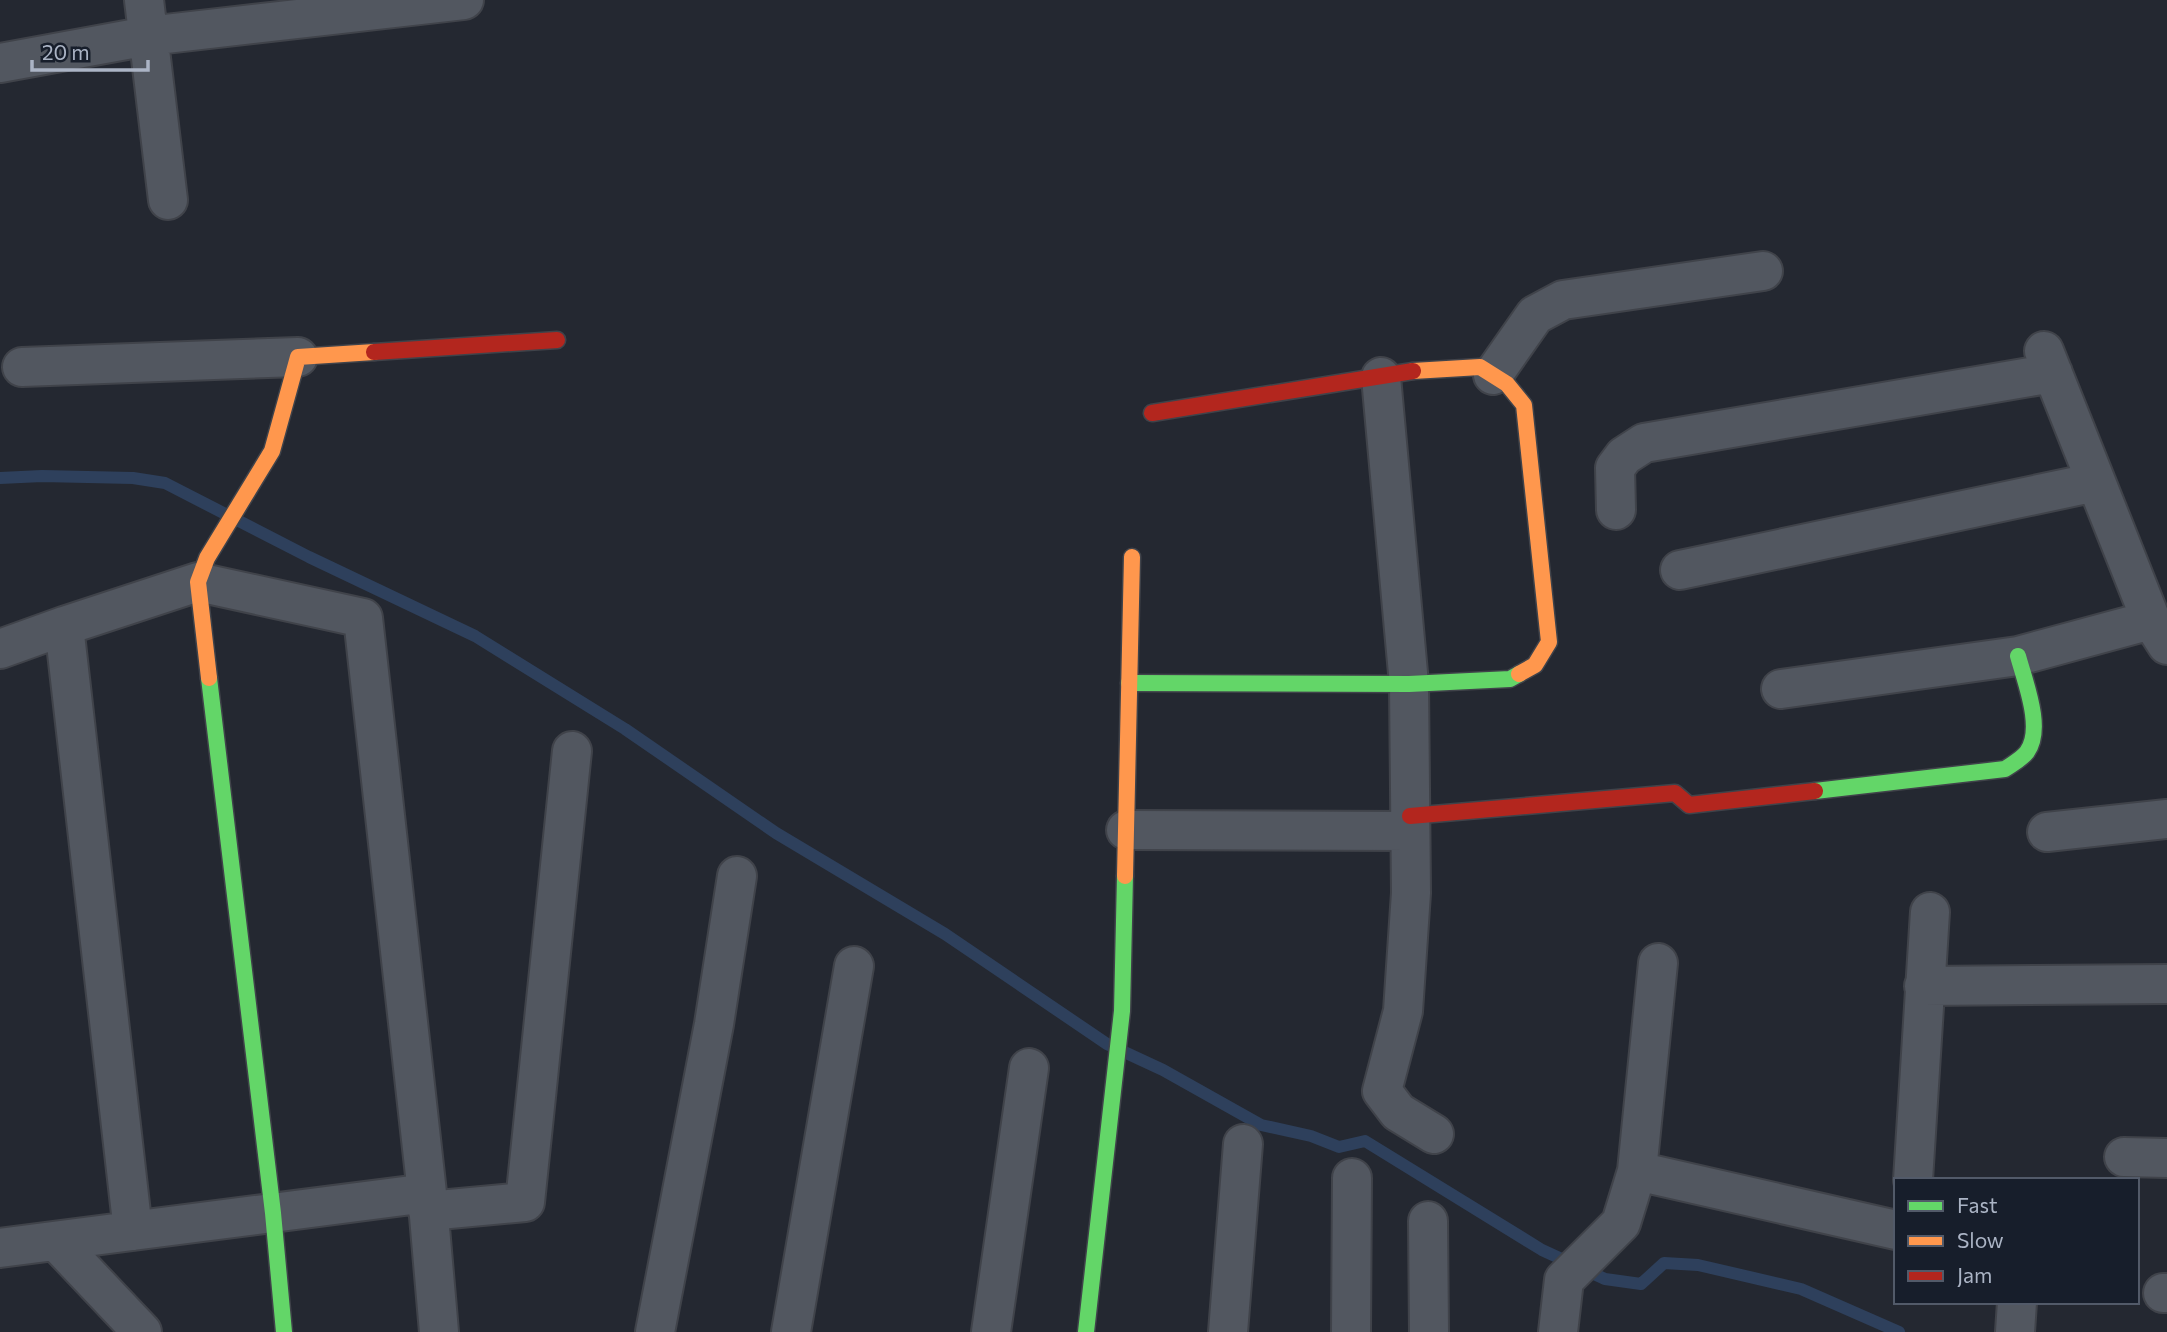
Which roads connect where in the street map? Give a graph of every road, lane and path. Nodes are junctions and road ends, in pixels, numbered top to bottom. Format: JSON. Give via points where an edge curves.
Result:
{"nodes":[{"id":1,"x":464,"y":0,"type":"edge"},
{"id":2,"x":146,"y":18,"type":"edge"},
{"id":3,"x":0,"y":63,"type":"edge"},
{"id":4,"x":167,"y":200,"type":"dead end"},
{"id":5,"x":1763,"y":271,"type":"dead end"},
{"id":6,"x":557,"y":340,"type":"dead end"},
{"id":7,"x":298,"y":357,"type":"junction"},
{"id":8,"x":22,"y":367,"type":"dead end"},
{"id":9,"x":1493,"y":375,"type":"junction"},
{"id":10,"x":1381,"y":377,"type":"junction"},
{"id":11,"x":1152,"y":413,"type":"dead end"},
{"id":12,"x":2096,"y":482,"type":"junction"},
{"id":13,"x":1616,"y":510,"type":"dead end"},
{"id":14,"x":1132,"y":557,"type":"dead end"},
{"id":15,"x":1680,"y":570,"type":"dead end"},
{"id":16,"x":198,"y":582,"type":"junction"},
{"id":17,"x":64,"y":626,"type":"junction"},
{"id":18,"x":2159,"y":633,"type":"edge"},
{"id":19,"x":0,"y":649,"type":"edge"},
{"id":20,"x":2018,"y":656,"type":"junction"},
{"id":21,"x":1129,"y":683,"type":"junction"},
{"id":22,"x":1409,"y":684,"type":"junction"},
{"id":23,"x":1781,"y":690,"type":"dead end"},
{"id":24,"x":572,"y":751,"type":"dead end"},
{"id":25,"x":2167,"y":819,"type":"edge"},
{"id":26,"x":1410,"y":823,"type":"junction"},
{"id":27,"x":1126,"y":830,"type":"junction"},
{"id":28,"x":2047,"y":832,"type":"dead end"},
{"id":29,"x":737,"y":876,"type":"dead end"},
{"id":30,"x":1930,"y":912,"type":"dead end"},
{"id":31,"x":1658,"y":962,"type":"dead end"},
{"id":32,"x":854,"y":966,"type":"dead end"},
{"id":33,"x":2167,"y":984,"type":"edge"},
{"id":34,"x":1924,"y":986,"type":"junction"},
{"id":35,"x":1029,"y":1069,"type":"dead end"},
{"id":36,"x":1434,"y":1135,"type":"dead end"},
{"id":37,"x":1243,"y":1144,"type":"dead end"},
{"id":38,"x":2124,"y":1157,"type":"dead end"},
{"id":39,"x":2167,"y":1158,"type":"edge"},
{"id":40,"x":1637,"y":1171,"type":"junction"},
{"id":41,"x":1352,"y":1178,"type":"dead end"},
{"id":42,"x":1913,"y":1178,"type":"edge"},
{"id":43,"x":428,"y":1202,"type":"junction"},
{"id":44,"x":273,"y":1213,"type":"junction"},
{"id":45,"x":1428,"y":1221,"type":"dead end"},
{"id":46,"x":1894,"y":1230,"type":"edge"},
{"id":47,"x":133,"y":1231,"type":"junction"},
{"id":48,"x":56,"y":1241,"type":"junction"},
{"id":49,"x":0,"y":1248,"type":"edge"},
{"id":50,"x":2017,"y":1304,"type":"edge"},
{"id":51,"x":142,"y":1332,"type":"edge"},
{"id":52,"x":284,"y":1332,"type":"edge"},
{"id":53,"x":439,"y":1332,"type":"edge"},
{"id":54,"x":655,"y":1332,"type":"edge"},
{"id":55,"x":791,"y":1332,"type":"edge"},
{"id":56,"x":992,"y":1332,"type":"edge"},
{"id":57,"x":1086,"y":1332,"type":"edge"},
{"id":58,"x":1228,"y":1332,"type":"edge"},
{"id":59,"x":1351,"y":1332,"type":"edge"},
{"id":60,"x":1429,"y":1332,"type":"edge"},
{"id":61,"x":1558,"y":1332,"type":"edge"},
{"id":62,"x":2015,"y":1332,"type":"edge"}],
"edges":[{"from":1,"to":2,"type":"street"},
{"from":2,"to":3,"type":"street"},
{"from":2,"to":4,"type":"street"},
{"from":5,"to":9,"type":"street","via":[[1563,300],[1535,315]]},
{"from":6,"to":7,"type":"street"},
{"from":7,"to":8,"type":"street"},
{"from":7,"to":16,"type":"street","via":[[272,451],[207,558]]},
{"from":9,"to":10,"type":"street","via":[[1480,367]]},
{"from":9,"to":22,"type":"street","via":[[1524,405],[1549,642],[1535,665],[1510,679]]},
{"from":10,"to":11,"type":"street"},
{"from":10,"to":22,"type":"street"},
{"from":12,"to":13,"type":"street","via":[[2048,362],[1644,443],[1615,468]]},
{"from":12,"to":15,"type":"street"},
{"from":12,"to":18,"type":"street"},
{"from":14,"to":21,"type":"street"},
{"from":16,"to":17,"type":"street"},
{"from":16,"to":43,"type":"street","via":[[363,618]]},
{"from":16,"to":44,"type":"street"},
{"from":17,"to":19,"type":"street"},
{"from":17,"to":47,"type":"street"},
{"from":18,"to":20,"type":"street"},
{"from":20,"to":23,"type":"street"},
{"from":20,"to":26,"type":"street","via":[[2034,737],[2026,753],[2005,769],[1689,805],[1675,793]]},
{"from":21,"to":22,"type":"street"},
{"from":21,"to":27,"type":"street"},
{"from":22,"to":26,"type":"street"},
{"from":24,"to":43,"type":"street","via":[[525,1202]]},
{"from":25,"to":28,"type":"street"},
{"from":26,"to":27,"type":"street"},
{"from":26,"to":36,"type":"street","via":[[1411,893],[1403,1010],[1382,1091],[1398,1112]]},
{"from":27,"to":57,"type":"street","via":[[1122,1010]]},
{"from":29,"to":54,"type":"street","via":[[714,1024]]},
{"from":30,"to":34,"type":"street"},
{"from":31,"to":40,"type":"street"},
{"from":32,"to":55,"type":"street"},
{"from":33,"to":34,"type":"street"},
{"from":34,"to":42,"type":"street"},
{"from":35,"to":56,"type":"street"},
{"from":37,"to":58,"type":"street"},
{"from":38,"to":39,"type":"street"},
{"from":40,"to":46,"type":"street"},
{"from":40,"to":61,"type":"street","via":[[1621,1223],[1564,1280]]},
{"from":41,"to":59,"type":"street"},
{"from":43,"to":44,"type":"street"},
{"from":43,"to":53,"type":"street"},
{"from":44,"to":47,"type":"street"},
{"from":44,"to":52,"type":"street"},
{"from":45,"to":60,"type":"street"},
{"from":47,"to":48,"type":"street"},
{"from":48,"to":49,"type":"street"},
{"from":48,"to":51,"type":"street"},
{"from":50,"to":62,"type":"street"}]}
